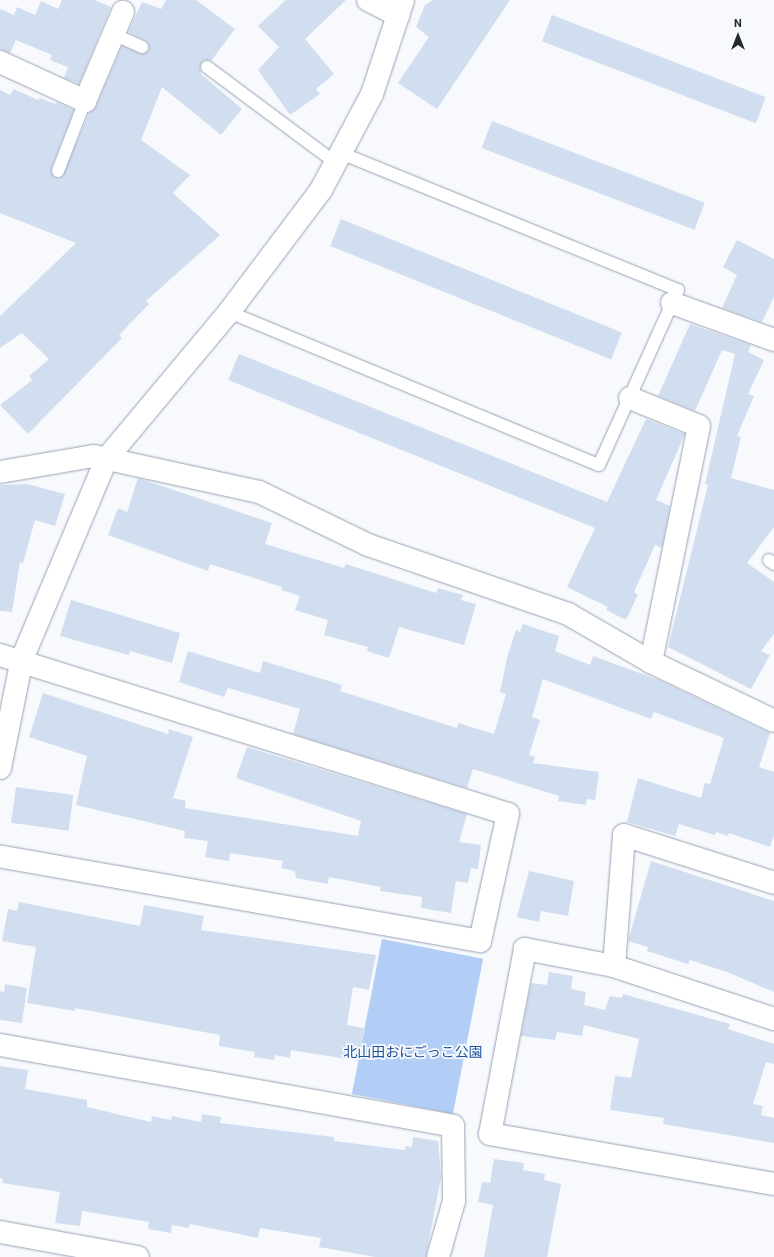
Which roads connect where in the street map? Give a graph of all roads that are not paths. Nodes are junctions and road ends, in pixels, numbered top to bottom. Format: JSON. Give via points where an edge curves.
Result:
{"nodes":[{"id":1,"x":368,"y":0,"type":"edge"},
{"id":2,"x":400,"y":8,"type":"edge"},
{"id":3,"x":123,"y":12,"type":"dead end"},
{"id":4,"x":113,"y":34,"type":"junction"},
{"id":5,"x":142,"y":47,"type":"dead end"},
{"id":6,"x":0,"y":62,"type":"edge"},
{"id":7,"x":207,"y":67,"type":"dead end"},
{"id":8,"x":85,"y":101,"type":"junction"},
{"id":9,"x":338,"y":158,"type":"junction"},
{"id":10,"x":58,"y":171,"type":"dead end"},
{"id":11,"x":672,"y":303,"type":"junction"},
{"id":12,"x":229,"y":312,"type":"junction"},
{"id":13,"x":774,"y":340,"type":"edge"},
{"id":14,"x":630,"y":398,"type":"junction"},
{"id":15,"x":107,"y":458,"type":"junction"},
{"id":16,"x":0,"y":472,"type":"edge"},
{"id":17,"x":0,"y":655,"type":"edge"},
{"id":18,"x":22,"y":659,"type":"junction"},
{"id":19,"x":651,"y":662,"type":"junction"},
{"id":20,"x":774,"y":721,"type":"edge"},
{"id":21,"x":0,"y":768,"type":"edge"},
{"id":22,"x":0,"y":856,"type":"edge"},
{"id":23,"x":774,"y":883,"type":"edge"},
{"id":24,"x":614,"y":966,"type":"junction"},
{"id":25,"x":774,"y":1019,"type":"edge"},
{"id":26,"x":0,"y":1045,"type":"edge"},
{"id":27,"x":774,"y":1184,"type":"edge"},
{"id":28,"x":0,"y":1232,"type":"edge"},
{"id":29,"x":138,"y":1257,"type":"edge"},
{"id":30,"x":438,"y":1257,"type":"edge"}],
"edges":[{"from":1,"to":2,"type":"street"},
{"from":2,"to":9,"type":"street","via":[[372,94]]},
{"from":3,"to":4,"type":"street"},
{"from":4,"to":5,"type":"lane"},
{"from":4,"to":8,"type":"street"},
{"from":6,"to":8,"type":"street"},
{"from":7,"to":9,"type":"lane"},
{"from":8,"to":10,"type":"lane"},
{"from":9,"to":11,"type":"lane","via":[[678,290]]},
{"from":9,"to":12,"type":"street","via":[[321,190]]},
{"from":11,"to":13,"type":"street"},
{"from":11,"to":14,"type":"lane"},
{"from":12,"to":14,"type":"lane","via":[[599,466]]},
{"from":12,"to":15,"type":"street"},
{"from":14,"to":19,"type":"street","via":[[700,426]]},
{"from":15,"to":16,"type":"street","via":[[94,456]]},
{"from":15,"to":18,"type":"street"},
{"from":15,"to":19,"type":"street","via":[[259,492],[368,545],[568,614]]},
{"from":17,"to":18,"type":"street"},
{"from":18,"to":21,"type":"street"},
{"from":18,"to":22,"type":"street","via":[[508,814],[480,941]]},
{"from":19,"to":20,"type":"street"},
{"from":23,"to":24,"type":"street","via":[[624,835]]},
{"from":24,"to":25,"type":"street"},
{"from":24,"to":27,"type":"street","via":[[525,949],[490,1134]]},
{"from":26,"to":30,"type":"street","via":[[453,1126],[454,1201]]},
{"from":28,"to":29,"type":"street"}]}
